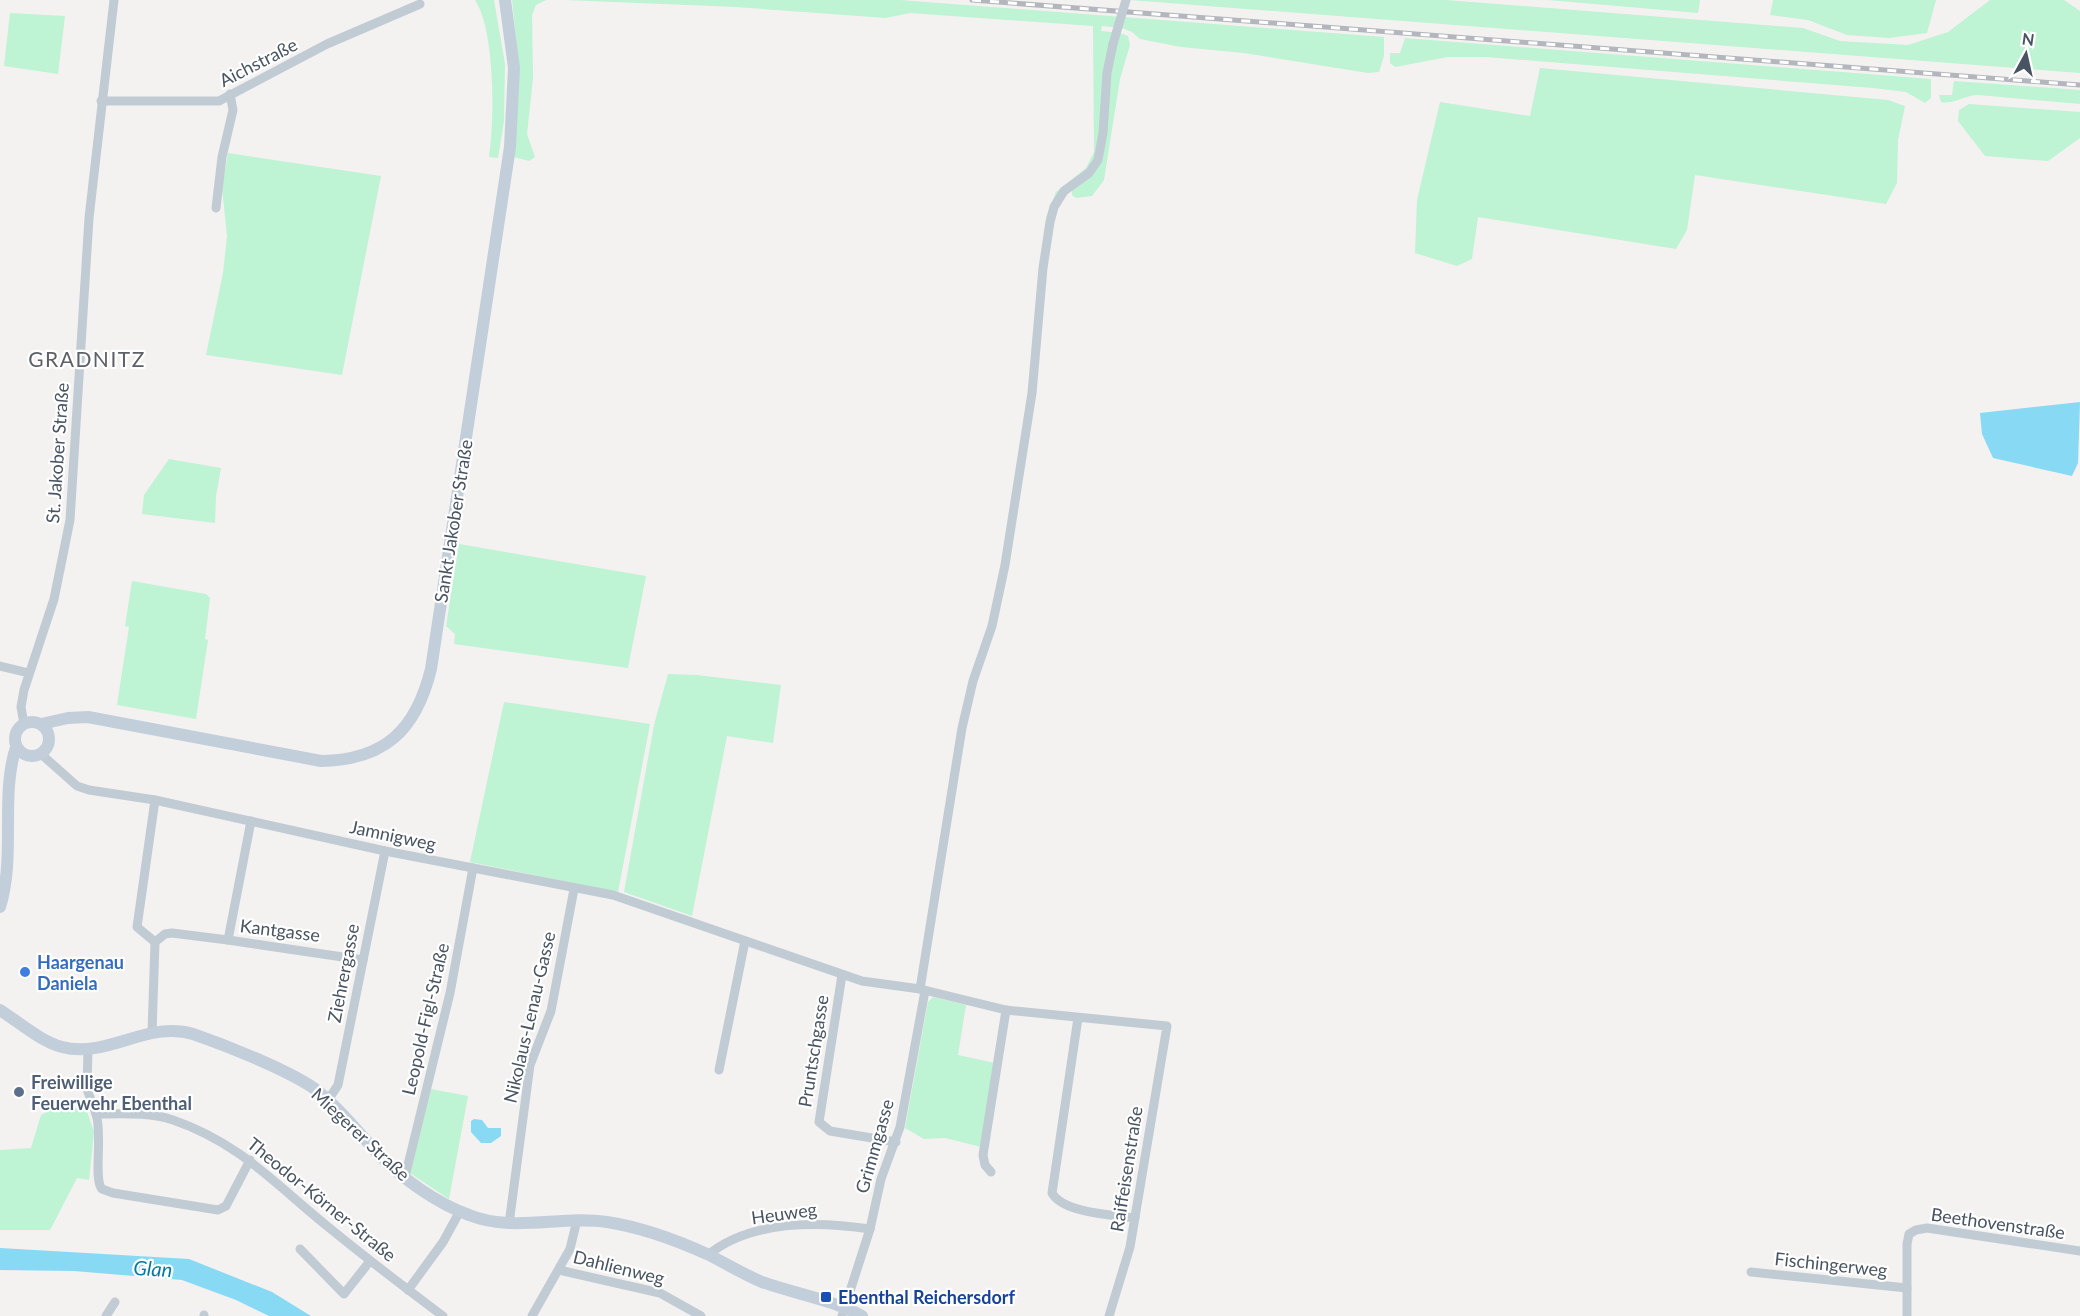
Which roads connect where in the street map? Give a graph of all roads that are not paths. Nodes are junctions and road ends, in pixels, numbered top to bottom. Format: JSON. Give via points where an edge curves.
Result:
{"nodes":[{"id":1,"x":114,"y":0,"type":"edge"},
{"id":2,"x":1126,"y":0,"type":"edge"},
{"id":3,"x":505,"y":3,"type":"edge"},
{"id":4,"x":420,"y":4,"type":"dead end"},
{"id":5,"x":230,"y":94,"type":"junction"},
{"id":6,"x":101,"y":101,"type":"junction"},
{"id":7,"x":216,"y":208,"type":"dead end"},
{"id":8,"x":0,"y":666,"type":"edge"},
{"id":9,"x":29,"y":673,"type":"junction"},
{"id":10,"x":106,"y":721,"type":"junction"},
{"id":11,"x":24,"y":724,"type":"junction"},
{"id":12,"x":41,"y":724,"type":"junction"},
{"id":13,"x":48,"y":736,"type":"junction"},
{"id":14,"x":21,"y":751,"type":"junction"},
{"id":15,"x":41,"y":754,"type":"junction"},
{"id":16,"x":5,"y":795,"type":"edge"},
{"id":17,"x":155,"y":800,"type":"junction"},
{"id":18,"x":251,"y":821,"type":"junction"},
{"id":19,"x":385,"y":851,"type":"junction"},
{"id":20,"x":473,"y":868,"type":"junction"},
{"id":21,"x":574,"y":889,"type":"junction"},
{"id":22,"x":0,"y":907,"type":"edge"},
{"id":23,"x":228,"y":940,"type":"junction"},
{"id":24,"x":745,"y":941,"type":"junction"},
{"id":25,"x":154,"y":942,"type":"junction"},
{"id":26,"x":363,"y":960,"type":"junction"},
{"id":27,"x":842,"y":975,"type":"junction"},
{"id":28,"x":922,"y":990,"type":"junction"},
{"id":29,"x":0,"y":1010,"type":"edge"},
{"id":30,"x":1006,"y":1010,"type":"junction"},
{"id":31,"x":1078,"y":1018,"type":"junction"},
{"id":32,"x":1167,"y":1026,"type":"joint"},
{"id":33,"x":152,"y":1033,"type":"junction"},
{"id":34,"x":88,"y":1048,"type":"junction"},
{"id":35,"x":719,"y":1070,"type":"dead end"},
{"id":36,"x":328,"y":1100,"type":"junction"},
{"id":37,"x":96,"y":1114,"type":"junction"},
{"id":38,"x":896,"y":1142,"type":"junction"},
{"id":39,"x":250,"y":1160,"type":"junction"},
{"id":40,"x":991,"y":1172,"type":"dead end"},
{"id":41,"x":405,"y":1177,"type":"junction"},
{"id":42,"x":460,"y":1211,"type":"junction"},
{"id":43,"x":1135,"y":1218,"type":"junction"},
{"id":44,"x":577,"y":1220,"type":"junction"},
{"id":45,"x":509,"y":1224,"type":"junction"},
{"id":46,"x":870,"y":1229,"type":"junction"},
{"id":47,"x":300,"y":1249,"type":"dead end"},
{"id":48,"x":2080,"y":1251,"type":"edge"},
{"id":49,"x":708,"y":1255,"type":"junction"},
{"id":50,"x":370,"y":1261,"type":"junction"},
{"id":51,"x":559,"y":1270,"type":"junction"},
{"id":52,"x":1751,"y":1272,"type":"dead end"},
{"id":53,"x":1907,"y":1288,"type":"junction"},
{"id":54,"x":408,"y":1290,"type":"junction"},
{"id":55,"x":115,"y":1302,"type":"dead end"},
{"id":56,"x":843,"y":1312,"type":"edge"},
{"id":57,"x":106,"y":1316,"type":"edge"},
{"id":58,"x":443,"y":1316,"type":"edge"},
{"id":59,"x":532,"y":1316,"type":"edge"},
{"id":60,"x":701,"y":1316,"type":"edge"},
{"id":61,"x":862,"y":1316,"type":"edge"},
{"id":62,"x":1109,"y":1316,"type":"edge"},
{"id":63,"x":1907,"y":1316,"type":"edge"}],
"edges":[{"from":1,"to":6,"type":"street","name":"St. Jakober Straße"},
{"from":2,"to":28,"type":"street","name":"Grimmgasse","bridge":true,"via":[[1108,65],[1098,160],[1089,173],[1064,191],[1050,222],[1042,268],[1032,393],[1005,564],[992,626],[962,728]]},
{"from":3,"to":10,"type":"main road","name":"Sankt Jakober Straße","via":[[514,78],[508,162],[431,669],[412,717],[398,735],[371,753],[342,761],[321,761]]},
{"from":4,"to":5,"type":"street","name":"Aichstraße","via":[[327,44]]},
{"from":5,"to":6,"type":"street","name":"Aichstraße","via":[[219,101]]},
{"from":5,"to":7,"type":"street","via":[[233,110]]},
{"from":6,"to":9,"type":"street","name":"St. Jakober Straße","via":[[89,218],[70,520],[54,599]]},
{"from":8,"to":9,"type":"street"},
{"from":9,"to":11,"type":"street","name":"St. Jakober Straße","via":[[21,707]]},
{"from":10,"to":12,"type":"main road","name":"Sankt Jakober Straße","via":[[78,717]]},
{"from":10,"to":13,"type":"main road","name":"Sankt Jakober Straße","via":[[63,726]]},
{"from":11,"to":12,"type":"main road","name":"Sankt Jakober Straße"},
{"from":11,"to":14,"type":"main road","via":[[15,734]]},
{"from":12,"to":13,"type":"main road"},
{"from":13,"to":15,"type":"main road"},
{"from":14,"to":15,"type":"main road"},
{"from":14,"to":16,"type":"main road","via":[[8,770]]},
{"from":15,"to":17,"type":"street","name":"Jamnigweg","via":[[77,786]]},
{"from":16,"to":22,"type":"main road","via":[[6,878]]},
{"from":17,"to":18,"type":"street","name":"Jamnigweg"},
{"from":17,"to":25,"type":"street","via":[[137,927]]},
{"from":18,"to":19,"type":"street","name":"Jamnigweg"},
{"from":18,"to":23,"type":"street","name":"Kantgasse"},
{"from":19,"to":20,"type":"street","name":"Jamnigweg"},
{"from":19,"to":26,"type":"street","name":"Ziehrergasse"},
{"from":20,"to":21,"type":"street","name":"Jamnigweg"},
{"from":20,"to":41,"type":"street","name":"Leopold-Figl-Straße","via":[[450,993]]},
{"from":21,"to":24,"type":"street","name":"Jamnigweg","via":[[625,898]]},
{"from":21,"to":45,"type":"street","name":"Nikolaus-Lenau-Gasse","via":[[551,1011],[530,1065]]},
{"from":23,"to":25,"type":"street","name":"Kantgasse","via":[[172,933]]},
{"from":23,"to":26,"type":"street","name":"Kantgasse"},
{"from":24,"to":27,"type":"street","name":"Jamnigweg"},
{"from":24,"to":35,"type":"street"},
{"from":25,"to":33,"type":"street"},
{"from":26,"to":36,"type":"street","name":"Ziehrergasse","via":[[338,1085]]},
{"from":27,"to":28,"type":"street","name":"Jamnigweg"},
{"from":27,"to":38,"type":"street","name":"Pruntschgasse","via":[[819,1122],[830,1131]]},
{"from":28,"to":30,"type":"street","name":"Jamnigweg"},
{"from":28,"to":38,"type":"street","name":"Grimmgasse"},
{"from":29,"to":34,"type":"main road","name":"Miegerer Straße","via":[[53,1044]]},
{"from":30,"to":31,"type":"street","name":"Jamnigweg"},
{"from":30,"to":40,"type":"street","via":[[983,1155]]},
{"from":31,"to":32,"type":"street","name":"Jamnigweg"},
{"from":31,"to":43,"type":"street","via":[[1052,1193],[1057,1200],[1080,1209]]},
{"from":32,"to":43,"type":"street","name":"Raiffeisenstraße"},
{"from":33,"to":34,"type":"main road","name":"Miegerer Straße"},
{"from":33,"to":36,"type":"main road","name":"Miegerer Straße","via":[[166,1030],[192,1034],[292,1076]]},
{"from":34,"to":37,"type":"street","via":[[87,1089]]},
{"from":36,"to":41,"type":"main road","name":"Miegerer Straße"},
{"from":37,"to":39,"type":"street","name":"Theodor-Körner-Straße","via":[[137,1114],[172,1120]]},
{"from":37,"to":39,"type":"street","via":[[100,1133],[97,1180],[102,1190],[218,1210],[226,1206]]},
{"from":38,"to":46,"type":"street","name":"Grimmgasse","via":[[881,1179]]},
{"from":39,"to":50,"type":"street","name":"Theodor-Körner-Straße"},
{"from":41,"to":42,"type":"main road","name":"Miegerer Straße"},
{"from":42,"to":45,"type":"main road","name":"Miegerer Straße"},
{"from":42,"to":54,"type":"street"},
{"from":43,"to":62,"type":"street","name":"Raiffeisenstraße"},
{"from":44,"to":45,"type":"main road","name":"Miegerer Straße"},
{"from":44,"to":49,"type":"main road","name":"Miegerer Straße","via":[[610,1222]]},
{"from":44,"to":51,"type":"street","via":[[573,1240]]},
{"from":46,"to":49,"type":"street","name":"Heuweg","via":[[827,1224],[765,1230],[741,1237]]},
{"from":46,"to":56,"type":"street","name":"Grimmgasse"},
{"from":47,"to":50,"type":"street","via":[[344,1294]]},
{"from":48,"to":53,"type":"street","name":"Beethovenstraße","via":[[1927,1228],[1912,1232],[1907,1244]]},
{"from":49,"to":56,"type":"main road","name":"Miegerer Straße"},
{"from":50,"to":54,"type":"street","name":"Theodor-Körner-Straße"},
{"from":51,"to":59,"type":"street"},
{"from":51,"to":60,"type":"street","name":"Dahlienweg","via":[[660,1293]]},
{"from":52,"to":53,"type":"street","name":"Fischingerweg"},
{"from":53,"to":63,"type":"street"},
{"from":54,"to":58,"type":"street","name":"Theodor-Körner-Straße"},
{"from":55,"to":57,"type":"street"},
{"from":56,"to":61,"type":"main road","name":"Miegerer Straße"}]}
